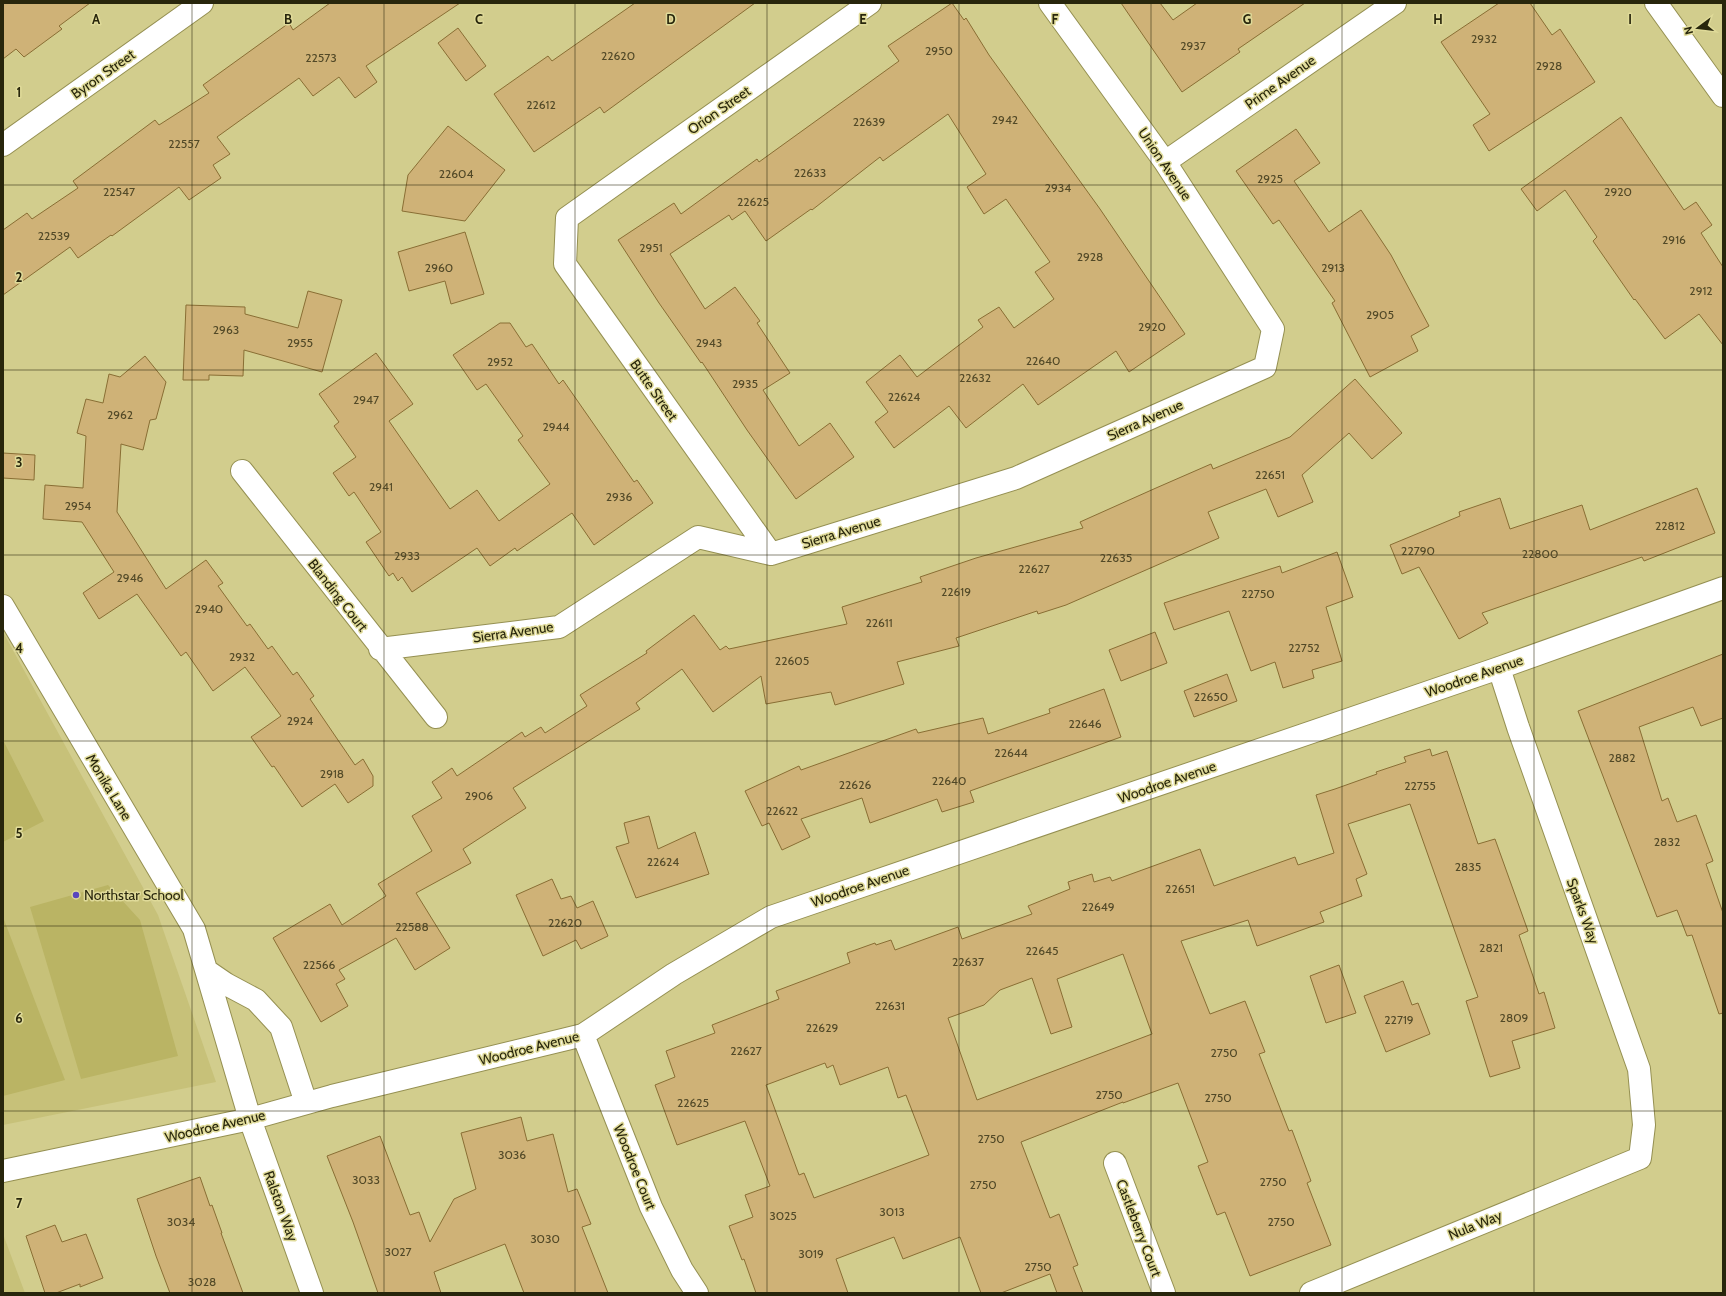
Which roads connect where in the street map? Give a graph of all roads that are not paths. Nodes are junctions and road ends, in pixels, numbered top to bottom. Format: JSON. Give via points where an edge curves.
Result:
{"nodes":[{"id":1,"x":202,"y":3,"type":"edge"},
{"id":2,"x":870,"y":3,"type":"edge"},
{"id":3,"x":1050,"y":3,"type":"edge"},
{"id":4,"x":1395,"y":3,"type":"edge"},
{"id":5,"x":1656,"y":3,"type":"edge"},
{"id":6,"x":1723,"y":96,"type":"edge"},
{"id":7,"x":3,"y":145,"type":"edge"},
{"id":8,"x":1165,"y":162,"type":"junction"},
{"id":9,"x":567,"y":218,"type":"joint"},
{"id":10,"x":1273,"y":329,"type":"joint"},
{"id":11,"x":242,"y":471,"type":"dead end"},
{"id":12,"x":771,"y":554,"type":"junction"},
{"id":13,"x":1723,"y":588,"type":"edge"},
{"id":14,"x":3,"y":606,"type":"edge"},
{"id":15,"x":380,"y":649,"type":"junction"},
{"id":16,"x":1499,"y":668,"type":"junction"},
{"id":17,"x":436,"y":717,"type":"dead end"},
{"id":18,"x":207,"y":971,"type":"junction"},
{"id":19,"x":583,"y":1035,"type":"junction"},
{"id":20,"x":306,"y":1103,"type":"junction"},
{"id":21,"x":250,"y":1119,"type":"junction"},
{"id":22,"x":1640,"y":1158,"type":"joint"},
{"id":23,"x":1115,"y":1163,"type":"dead end"},
{"id":24,"x":3,"y":1171,"type":"edge"},
{"id":25,"x":312,"y":1293,"type":"edge"},
{"id":26,"x":697,"y":1293,"type":"edge"},
{"id":27,"x":1164,"y":1293,"type":"edge"},
{"id":28,"x":1311,"y":1293,"type":"edge"}],
"edges":[{"from":1,"to":7,"type":"street","name":"Byron Street"},
{"from":2,"to":9,"type":"street","name":"Orion Street"},
{"from":3,"to":8,"type":"street","name":"Union Avenue"},
{"from":4,"to":8,"type":"street","name":"Prime Avenue"},
{"from":5,"to":6,"type":"street"},
{"from":8,"to":10,"type":"street","name":"Union Avenue"},
{"from":9,"to":12,"type":"street","name":"Butte Street","via":[[565,264]]},
{"from":10,"to":12,"type":"street","name":"Sierra Avenue","via":[[1265,367],[1016,478]]},
{"from":11,"to":15,"type":"street","name":"Blanding Court"},
{"from":12,"to":15,"type":"street","name":"Sierra Avenue","via":[[698,537],[559,627]]},
{"from":13,"to":16,"type":"street","name":"Woodroe Avenue"},
{"from":14,"to":18,"type":"street","name":"Monika Lane","via":[[194,929]]},
{"from":15,"to":17,"type":"street","name":"Blanding Court"},
{"from":16,"to":19,"type":"street","name":"Woodroe Avenue","via":[[771,917],[674,974]]},
{"from":16,"to":22,"type":"street","name":"Sparks Way","via":[[1639,1069],[1644,1125]]},
{"from":18,"to":20,"type":"street","via":[[256,1000],[281,1027]]},
{"from":18,"to":21,"type":"street","name":"Monika Lane"},
{"from":19,"to":20,"type":"street","name":"Woodroe Avenue"},
{"from":19,"to":26,"type":"street","name":"Woodroe Court","via":[[651,1207],[682,1270]]},
{"from":20,"to":21,"type":"street","name":"Woodroe Avenue"},
{"from":21,"to":24,"type":"street","name":"Woodroe Avenue"},
{"from":21,"to":25,"type":"street","name":"Ralston Way"},
{"from":22,"to":28,"type":"street","name":"Nula Way"},
{"from":23,"to":27,"type":"street","name":"Castleberry Court"}]}
